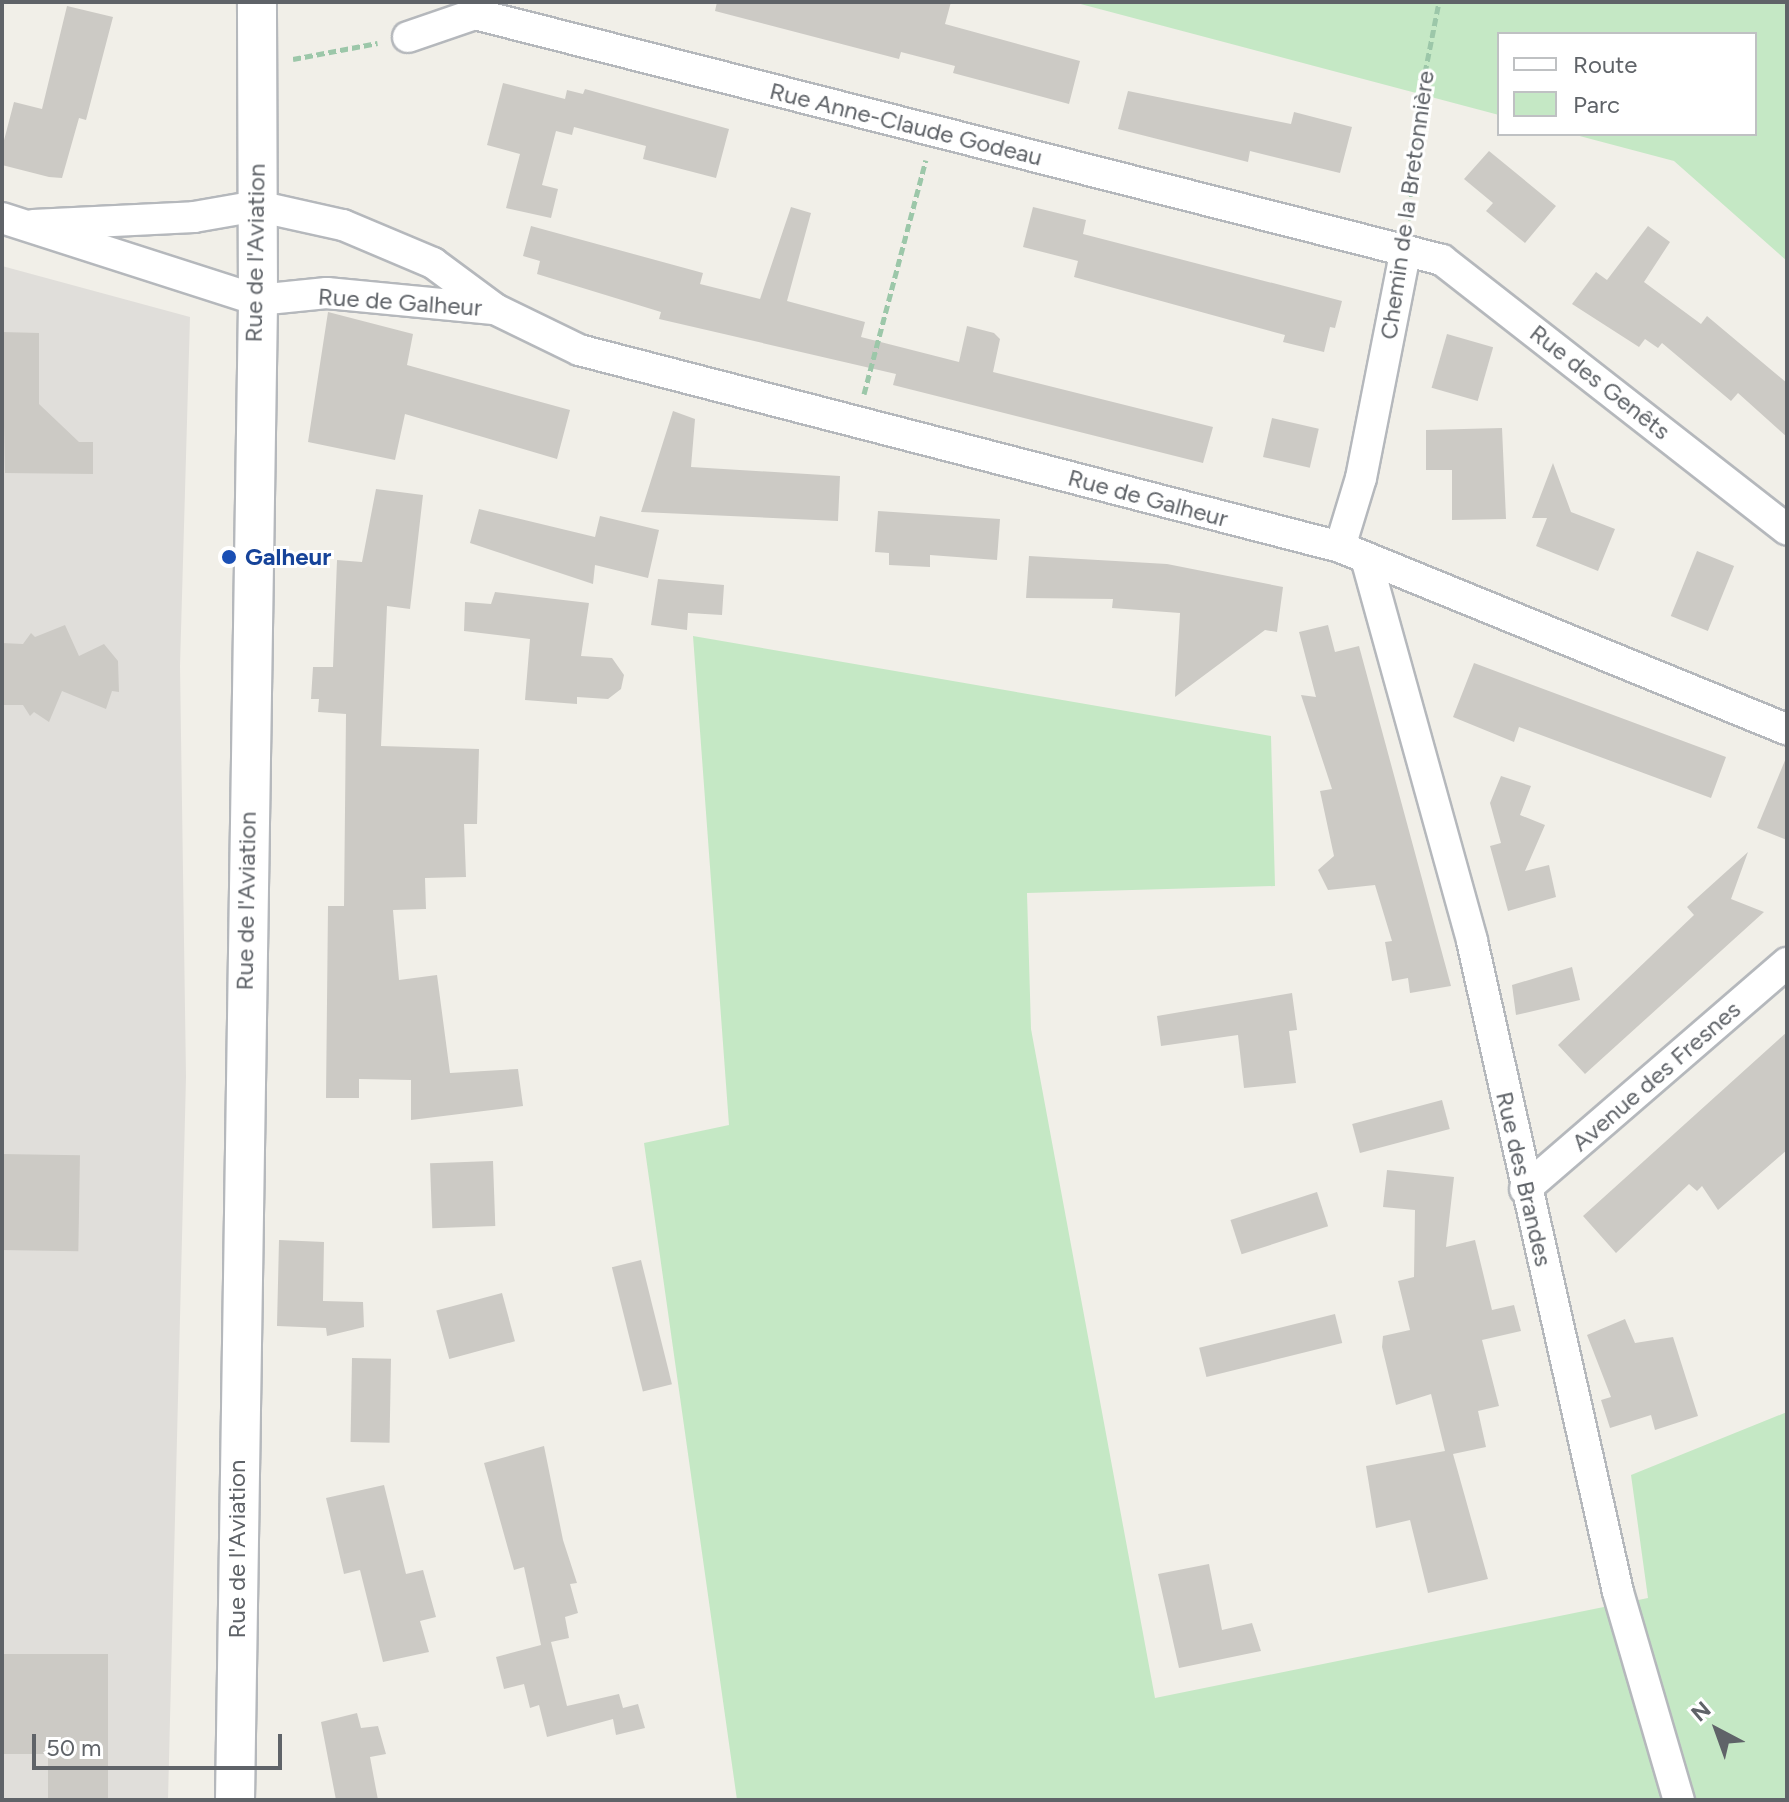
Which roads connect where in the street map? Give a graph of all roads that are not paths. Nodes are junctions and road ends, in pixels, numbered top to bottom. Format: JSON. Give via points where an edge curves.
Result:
{"nodes":[{"id":1,"x":257,"y":2,"type":"edge"},
{"id":2,"x":408,"y":37,"type":"road end"},
{"id":3,"x":257,"y":206,"type":"junction"},
{"id":4,"x":2,"y":218,"type":"edge"},
{"id":5,"x":33,"y":225,"type":"junction"},
{"id":6,"x":1405,"y":253,"type":"junction"},
{"id":7,"x":258,"y":300,"type":"junction"},
{"id":8,"x":495,"y":309,"type":"junction"},
{"id":9,"x":1787,"y":530,"type":"edge"},
{"id":10,"x":1353,"y":553,"type":"junction"},
{"id":11,"x":1787,"y":729,"type":"edge"},
{"id":12,"x":1787,"y":963,"type":"edge"},
{"id":13,"x":1525,"y":1189,"type":"junction"},
{"id":14,"x":235,"y":1800,"type":"edge"},
{"id":15,"x":1679,"y":1800,"type":"edge"}],
"edges":[{"from":1,"to":3,"type":"street","name":"Rue de l'Aviation"},
{"from":2,"to":6,"type":"street","name":"Rue Anne-Claude Godeau","via":[[475,14]]},
{"from":3,"to":5,"type":"street","via":[[194,217]]},
{"from":3,"to":7,"type":"street","name":"Rue de l'Aviation"},
{"from":3,"to":8,"type":"street","name":"Rue de Galheur","via":[[343,225],[433,263]]},
{"from":4,"to":5,"type":"street"},
{"from":5,"to":7,"type":"street"},
{"from":6,"to":9,"type":"street","name":"Rue des Genêts","via":[[1442,260]]},
{"from":6,"to":10,"type":"street","name":"Chemin de la Bretonnière","via":[[1361,478]]},
{"from":7,"to":8,"type":"street","name":"Rue de Galheur","via":[[327,293]]},
{"from":7,"to":14,"type":"street","name":"Rue de l'Aviation"},
{"from":8,"to":10,"type":"street","name":"Rue de Galheur","via":[[579,350],[858,418]]},
{"from":10,"to":11,"type":"street","name":"Rue de Galheur"},
{"from":10,"to":13,"type":"street","name":"Rue des Brandes","via":[[1472,941]]},
{"from":12,"to":13,"type":"street","name":"Avenue des Fresnes"},
{"from":13,"to":15,"type":"street","name":"Rue des Brandes","via":[[1618,1592]]}]}
